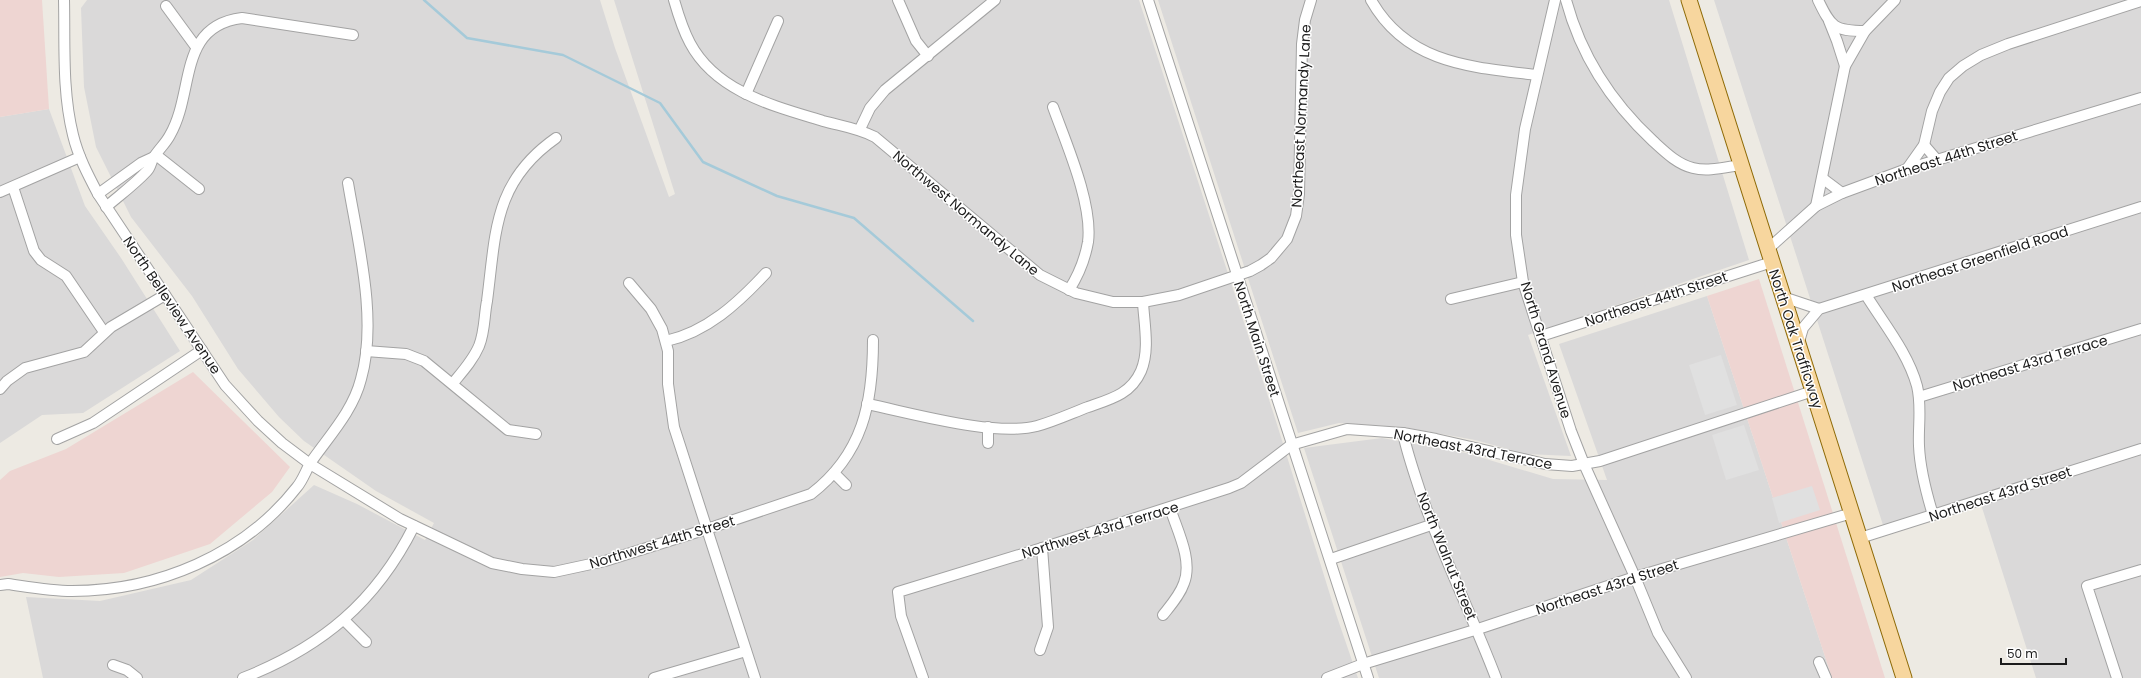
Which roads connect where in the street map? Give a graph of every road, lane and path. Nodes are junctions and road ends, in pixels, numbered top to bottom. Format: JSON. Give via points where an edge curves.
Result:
{"nodes":[{"id":1,"x":64,"y":0,"type":"edge"},
{"id":2,"x":674,"y":0,"type":"edge"},
{"id":3,"x":898,"y":0,"type":"edge"},
{"id":4,"x":995,"y":0,"type":"edge"},
{"id":5,"x":1148,"y":0,"type":"edge"},
{"id":6,"x":1311,"y":0,"type":"edge"},
{"id":7,"x":1371,"y":0,"type":"edge"},
{"id":8,"x":1689,"y":0,"type":"edge"},
{"id":9,"x":1818,"y":0,"type":"edge"},
{"id":10,"x":1895,"y":0,"type":"edge"},
{"id":11,"x":2141,"y":1,"type":"edge"},
{"id":12,"x":1554,"y":3,"type":"edge"},
{"id":13,"x":1567,"y":3,"type":"edge"},
{"id":14,"x":166,"y":6,"type":"dead end"},
{"id":15,"x":778,"y":21,"type":"dead end"},
{"id":16,"x":1829,"y":21,"type":"junction"},
{"id":17,"x":1865,"y":31,"type":"junction"},
{"id":18,"x":353,"y":35,"type":"dead end"},
{"id":19,"x":196,"y":47,"type":"junction"},
{"id":20,"x":928,"y":56,"type":"junction"},
{"id":21,"x":1845,"y":66,"type":"junction"},
{"id":22,"x":1537,"y":75,"type":"junction"},
{"id":23,"x":746,"y":94,"type":"junction"},
{"id":24,"x":2141,"y":98,"type":"edge"},
{"id":25,"x":1054,"y":107,"type":"dead end"},
{"id":26,"x":860,"y":129,"type":"junction"},
{"id":27,"x":556,"y":138,"type":"dead end"},
{"id":28,"x":1924,"y":145,"type":"junction"},
{"id":29,"x":155,"y":156,"type":"junction"},
{"id":30,"x":80,"y":157,"type":"junction"},
{"id":31,"x":1937,"y":160,"type":"junction"},
{"id":32,"x":1741,"y":165,"type":"junction"},
{"id":33,"x":1908,"y":169,"type":"junction"},
{"id":34,"x":1822,"y":178,"type":"junction"},
{"id":35,"x":348,"y":183,"type":"dead end"},
{"id":36,"x":13,"y":187,"type":"junction"},
{"id":37,"x":199,"y":189,"type":"dead end"},
{"id":38,"x":0,"y":192,"type":"edge"},
{"id":39,"x":1842,"y":193,"type":"junction"},
{"id":40,"x":98,"y":194,"type":"junction"},
{"id":41,"x":1816,"y":206,"type":"junction"},
{"id":42,"x":106,"y":207,"type":"junction"},
{"id":43,"x":2141,"y":207,"type":"edge"},
{"id":44,"x":1770,"y":255,"type":"junction"},
{"id":45,"x":766,"y":273,"type":"dead end"},
{"id":46,"x":1237,"y":276,"type":"junction"},
{"id":47,"x":1523,"y":282,"type":"junction"},
{"id":48,"x":628,"y":283,"type":"dead end"},
{"id":49,"x":1069,"y":290,"type":"junction"},
{"id":50,"x":165,"y":295,"type":"junction"},
{"id":51,"x":1866,"y":295,"type":"junction"},
{"id":52,"x":1783,"y":297,"type":"junction"},
{"id":53,"x":1452,"y":299,"type":"dead end"},
{"id":54,"x":1143,"y":302,"type":"junction"},
{"id":55,"x":1819,"y":309,"type":"junction"},
{"id":56,"x":2141,"y":329,"type":"edge"},
{"id":57,"x":104,"y":332,"type":"junction"},
{"id":58,"x":1541,"y":336,"type":"junction"},
{"id":59,"x":873,"y":340,"type":"dead end"},
{"id":60,"x":666,"y":341,"type":"junction"},
{"id":61,"x":1798,"y":345,"type":"junction"},
{"id":62,"x":202,"y":350,"type":"junction"},
{"id":63,"x":366,"y":351,"type":"junction"},
{"id":64,"x":453,"y":383,"type":"junction"},
{"id":65,"x":0,"y":389,"type":"edge"},
{"id":66,"x":1813,"y":391,"type":"junction"},
{"id":67,"x":1919,"y":397,"type":"junction"},
{"id":68,"x":867,"y":404,"type":"junction"},
{"id":69,"x":988,"y":427,"type":"junction"},
{"id":70,"x":1403,"y":433,"type":"junction"},
{"id":71,"x":536,"y":434,"type":"dead end"},
{"id":72,"x":57,"y":439,"type":"dead end"},
{"id":73,"x":988,"y":443,"type":"dead end"},
{"id":74,"x":1291,"y":445,"type":"junction"},
{"id":75,"x":2141,"y":449,"type":"edge"},
{"id":76,"x":310,"y":464,"type":"junction"},
{"id":77,"x":1584,"y":464,"type":"junction"},
{"id":78,"x":834,"y":473,"type":"junction"},
{"id":79,"x":846,"y":485,"type":"dead end"},
{"id":80,"x":1170,"y":508,"type":"junction"},
{"id":81,"x":1852,"y":512,"type":"junction"},
{"id":82,"x":1933,"y":515,"type":"junction"},
{"id":83,"x":1432,"y":525,"type":"junction"},
{"id":84,"x":414,"y":526,"type":"junction"},
{"id":85,"x":707,"y":529,"type":"junction"},
{"id":86,"x":1860,"y":538,"type":"junction"},
{"id":87,"x":1042,"y":548,"type":"junction"},
{"id":88,"x":1331,"y":558,"type":"junction"},
{"id":89,"x":2141,"y":570,"type":"edge"},
{"id":90,"x":1635,"y":577,"type":"junction"},
{"id":91,"x":1,"y":585,"type":"edge"},
{"id":92,"x":1163,"y":614,"type":"dead end"},
{"id":93,"x":344,"y":620,"type":"junction"},
{"id":94,"x":1478,"y":629,"type":"junction"},
{"id":95,"x":366,"y":642,"type":"dead end"},
{"id":96,"x":1040,"y":650,"type":"dead end"},
{"id":97,"x":746,"y":651,"type":"junction"},
{"id":98,"x":1819,"y":662,"type":"dead end"},
{"id":99,"x":1363,"y":664,"type":"junction"},
{"id":100,"x":113,"y":665,"type":"dead end"},
{"id":101,"x":137,"y":678,"type":"edge"},
{"id":102,"x":243,"y":678,"type":"edge"},
{"id":103,"x":654,"y":678,"type":"edge"},
{"id":104,"x":755,"y":678,"type":"edge"},
{"id":105,"x":923,"y":678,"type":"edge"},
{"id":106,"x":1327,"y":678,"type":"edge"},
{"id":107,"x":1368,"y":678,"type":"edge"},
{"id":108,"x":1496,"y":678,"type":"edge"},
{"id":109,"x":1686,"y":678,"type":"edge"},
{"id":110,"x":1826,"y":678,"type":"edge"},
{"id":111,"x":1904,"y":678,"type":"edge"},
{"id":112,"x":2116,"y":678,"type":"edge"}],
"edges":[{"from":1,"to":30,"type":"street","name":"North Belleview Avenue","via":[[67,100],[73,136]]},
{"from":2,"to":23,"type":"street","name":"Northwest Normandy Lane","via":[[690,44],[705,64],[718,78]]},
{"from":3,"to":20,"type":"street","via":[[916,40]]},
{"from":4,"to":20,"type":"street"},
{"from":5,"to":46,"type":"street","name":"North Main Street"},
{"from":6,"to":46,"type":"street","name":"Northeast Normandy Lane","via":[[1302,44],[1299,194],[1296,216],[1287,239],[1271,258],[1250,272]]},
{"from":7,"to":22,"type":"street","via":[[1378,13],[1397,34],[1420,50],[1468,67]]},
{"from":8,"to":32,"type":"main road","name":"North Oak Trafficway"},
{"from":9,"to":16,"type":"street"},
{"from":10,"to":17,"type":"street"},
{"from":11,"to":28,"type":"street","via":[[2008,44],[1963,66],[1949,78],[1940,92],[1932,111]]},
{"from":12,"to":13,"type":"street"},
{"from":12,"to":22,"type":"street","name":"North Grand Avenue"},
{"from":13,"to":32,"type":"street","via":[[1577,33],[1599,79],[1625,112],[1659,146],[1678,162],[1694,169],[1713,170]]},
{"from":14,"to":19,"type":"street"},
{"from":15,"to":23,"type":"street"},
{"from":16,"to":17,"type":"street","via":[[1844,30]]},
{"from":16,"to":21,"type":"street"},
{"from":17,"to":21,"type":"street"},
{"from":18,"to":19,"type":"street","via":[[242,18],[230,19],[213,29]]},
{"from":19,"to":29,"type":"street","via":[[190,63],[180,113],[170,136]]},
{"from":20,"to":26,"type":"street","via":[[877,98],[864,117]]},
{"from":21,"to":34,"type":"street"},
{"from":22,"to":47,"type":"street","name":"North Grand Avenue","via":[[1525,129],[1516,195],[1516,235]]},
{"from":23,"to":26,"type":"street","name":"Northwest Normandy Lane","via":[[782,108]]},
{"from":24,"to":31,"type":"street","name":"Northeast 44th Street"},
{"from":25,"to":49,"type":"street","via":[[1085,207],[1088,232],[1088,242],[1081,266]]},
{"from":26,"to":49,"type":"street","name":"Northwest Normandy Lane","via":[[910,165],[1040,275]]},
{"from":27,"to":64,"type":"street","via":[[540,149],[522,168],[505,197],[499,217],[482,335],[471,362]]},
{"from":28,"to":31,"type":"street"},
{"from":28,"to":33,"type":"street"},
{"from":29,"to":37,"type":"street"},
{"from":29,"to":40,"type":"street"},
{"from":29,"to":42,"type":"street","via":[[148,170]]},
{"from":30,"to":36,"type":"street"},
{"from":30,"to":40,"type":"street","name":"North Belleview Avenue"},
{"from":31,"to":33,"type":"street","name":"Northeast 44th Street"},
{"from":32,"to":44,"type":"main road","name":"North Oak Trafficway"},
{"from":33,"to":39,"type":"street","name":"Northeast 44th Street"},
{"from":34,"to":39,"type":"street"},
{"from":34,"to":41,"type":"street"},
{"from":35,"to":63,"type":"street","via":[[366,295]]},
{"from":36,"to":38,"type":"street"},
{"from":36,"to":57,"type":"street","via":[[34,251],[41,260],[66,276]]},
{"from":39,"to":41,"type":"street","name":"Northeast 44th Street"},
{"from":40,"to":42,"type":"street","name":"North Belleview Avenue"},
{"from":41,"to":44,"type":"street","name":"Northeast 44th Street"},
{"from":42,"to":50,"type":"street","name":"North Belleview Avenue"},
{"from":43,"to":51,"type":"street","name":"Northeast Greenfield Road"},
{"from":44,"to":52,"type":"main road","name":"North Oak Trafficway"},
{"from":44,"to":58,"type":"street","name":"Northeast 44th Street"},
{"from":45,"to":60,"type":"street","via":[[740,301],[706,325],[687,335]]},
{"from":46,"to":54,"type":"street","name":"Northwest Normandy Lane","via":[[1179,295]]},
{"from":46,"to":74,"type":"street","name":"North Main Street"},
{"from":47,"to":53,"type":"street"},
{"from":47,"to":58,"type":"street","name":"North Grand Avenue"},
{"from":48,"to":60,"type":"street","via":[[657,318]]},
{"from":49,"to":54,"type":"street","name":"Northwest Normandy Lane","via":[[1098,300]]},
{"from":50,"to":57,"type":"street"},
{"from":50,"to":62,"type":"street","name":"North Belleview Avenue"},
{"from":51,"to":55,"type":"street","name":"Northeast Greenfield Road"},
{"from":51,"to":67,"type":"street","via":[[1910,366]]},
{"from":52,"to":55,"type":"street"},
{"from":52,"to":61,"type":"main road","name":"North Oak Trafficway"},
{"from":54,"to":69,"type":"street","via":[[1145,355],[1140,373],[1125,393],[1036,426]]},
{"from":55,"to":61,"type":"street","via":[[1803,328]]},
{"from":56,"to":67,"type":"street","name":"Northeast 43rd Terrace"},
{"from":57,"to":65,"type":"street","via":[[84,352],[25,368]]},
{"from":58,"to":77,"type":"street","name":"North Grand Avenue"},
{"from":59,"to":68,"type":"street","name":"Northwest 44th Street"},
{"from":60,"to":85,"type":"street","via":[[674,427]]},
{"from":61,"to":66,"type":"main road","name":"North Oak Trafficway"},
{"from":62,"to":72,"type":"street","via":[[93,423]]},
{"from":62,"to":76,"type":"street","name":"North Belleview Avenue","via":[[236,397],[282,443]]},
{"from":63,"to":64,"type":"street","via":[[412,356],[435,368]]},
{"from":63,"to":76,"type":"street","via":[[361,380],[347,413]]},
{"from":64,"to":71,"type":"street","via":[[508,430]]},
{"from":66,"to":77,"type":"street","name":"Northeast 43rd Terrace","via":[[1600,461]]},
{"from":66,"to":81,"type":"main road","name":"North Oak Trafficway"},
{"from":67,"to":82,"type":"street","via":[[1921,470]]},
{"from":68,"to":69,"type":"street"},
{"from":68,"to":78,"type":"street","name":"Northwest 44th Street","via":[[857,439],[848,456]]},
{"from":69,"to":73,"type":"street"},
{"from":70,"to":74,"type":"street","name":"Northeast 43rd Terrace","via":[[1347,429]]},
{"from":70,"to":77,"type":"street","name":"Northeast 43rd Terrace","via":[[1436,438],[1545,464]]},
{"from":70,"to":83,"type":"street","name":"North Walnut Street"},
{"from":74,"to":80,"type":"street","name":"Northwest 43rd Terrace","via":[[1241,483]]},
{"from":74,"to":88,"type":"street","name":"North Main Street"},
{"from":75,"to":82,"type":"street","name":"Northeast 43rd Street"},
{"from":76,"to":84,"type":"street","name":"North Belleview Avenue"},
{"from":76,"to":91,"type":"street","via":[[298,486],[256,528],[224,551],[186,569],[102,589],[71,591]]},
{"from":77,"to":90,"type":"street","name":"North Grand Avenue"},
{"from":78,"to":79,"type":"street"},
{"from":78,"to":85,"type":"street","name":"Northwest 44th Street","via":[[811,494]]},
{"from":80,"to":87,"type":"street","name":"Northwest 43rd Terrace"},
{"from":80,"to":92,"type":"street","via":[[1186,560],[1186,573],[1177,598]]},
{"from":81,"to":86,"type":"main road","name":"North Oak Trafficway"},
{"from":81,"to":90,"type":"street","name":"Northeast 43rd Street"},
{"from":82,"to":86,"type":"street","name":"Northeast 43rd Street"},
{"from":83,"to":88,"type":"street"},
{"from":83,"to":94,"type":"street","name":"North Walnut Street"},
{"from":84,"to":85,"type":"street","name":"Northwest 44th Street","via":[[492,563],[554,572],[612,559]]},
{"from":84,"to":93,"type":"street","via":[[382,580]]},
{"from":85,"to":97,"type":"street"},
{"from":86,"to":111,"type":"main road","name":"North Oak Trafficway"},
{"from":87,"to":96,"type":"street","via":[[1048,627]]},
{"from":87,"to":105,"type":"street","name":"Northwest 43rd Terrace","via":[[898,592],[901,616]]},
{"from":88,"to":99,"type":"street","name":"North Main Street"},
{"from":89,"to":112,"type":"street","via":[[2087,586]]},
{"from":90,"to":94,"type":"street","name":"Northeast 43rd Street"},
{"from":90,"to":109,"type":"street","name":"North Grand Avenue","via":[[1662,641]]},
{"from":93,"to":95,"type":"street"},
{"from":93,"to":102,"type":"street","via":[[326,635],[292,656]]},
{"from":94,"to":99,"type":"street","name":"Northeast 43rd Street"},
{"from":94,"to":108,"type":"street","name":"North Walnut Street"},
{"from":97,"to":103,"type":"street"},
{"from":97,"to":104,"type":"street"},
{"from":98,"to":110,"type":"street"},
{"from":99,"to":106,"type":"street","name":"Northeast 43rd Street"},
{"from":99,"to":107,"type":"street","name":"North Main Street"},
{"from":100,"to":101,"type":"street","via":[[127,670]]}]}
